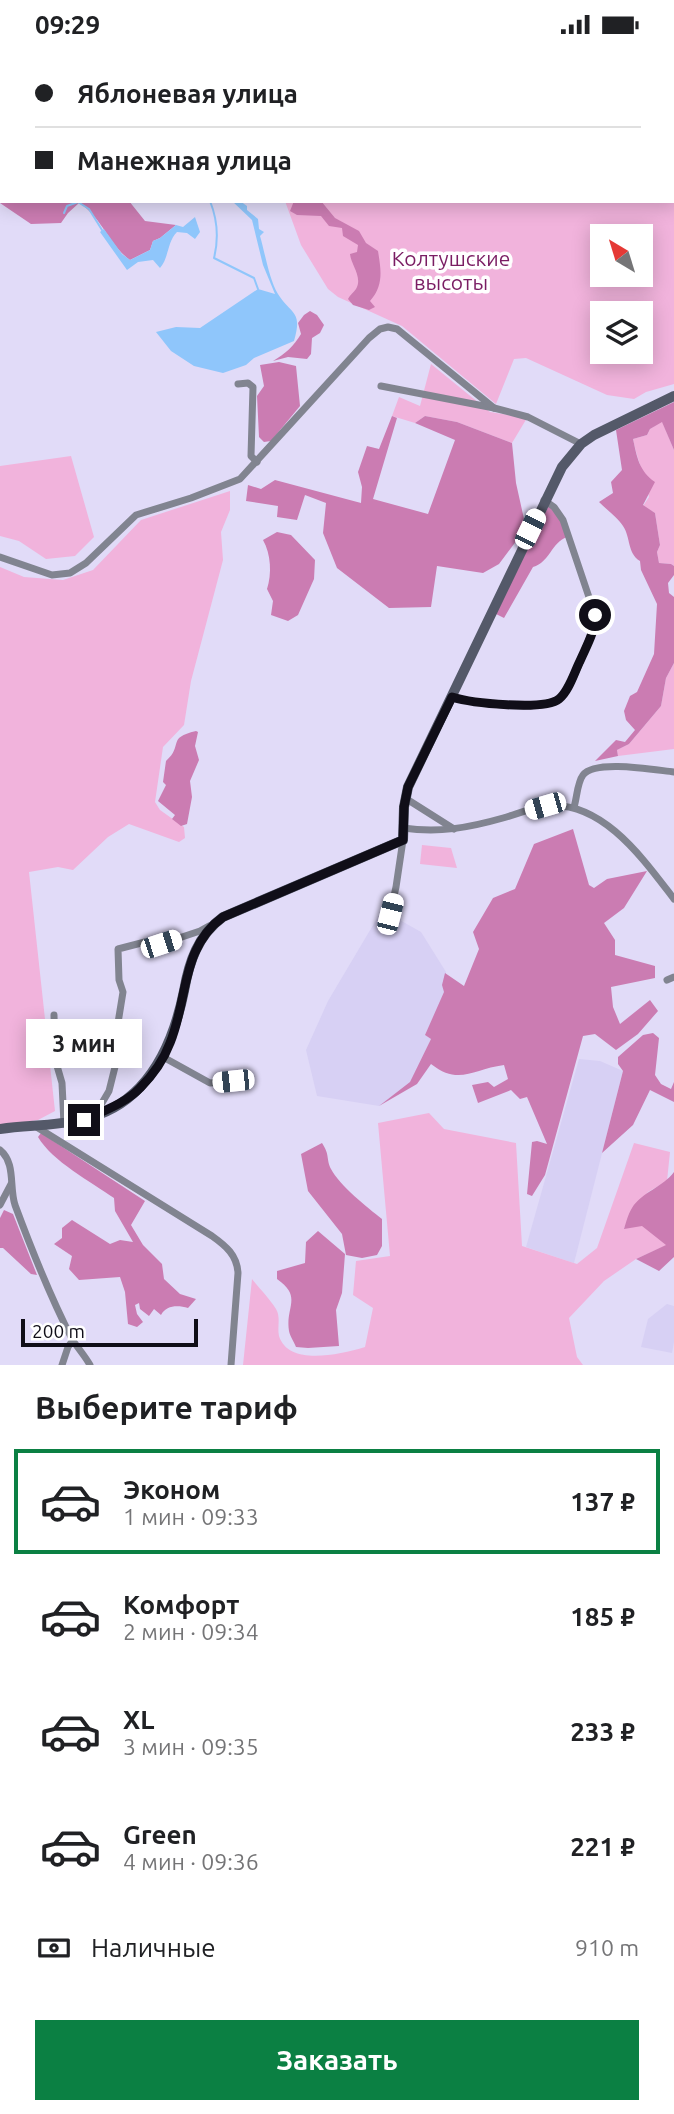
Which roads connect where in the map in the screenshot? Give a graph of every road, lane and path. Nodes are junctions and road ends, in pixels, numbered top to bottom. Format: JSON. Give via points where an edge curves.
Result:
{"nodes":[{"id":1,"x":238,"y":384,"type":"dead end"},
{"id":2,"x":381,"y":386,"type":"dead end"},
{"id":3,"x":674,"y":396,"type":"edge"},
{"id":4,"x":494,"y":408,"type":"junction"},
{"id":5,"x":582,"y":444,"type":"junction"},
{"id":6,"x":257,"y":462,"type":"junction"},
{"id":7,"x":544,"y":500,"type":"junction"},
{"id":8,"x":0,"y":557,"type":"edge"},
{"id":9,"x":452,"y":697,"type":"junction"},
{"id":10,"x":674,"y":772,"type":"edge"},
{"id":11,"x":405,"y":798,"type":"junction"},
{"id":12,"x":574,"y":807,"type":"junction"},
{"id":13,"x":402,"y":828,"type":"junction"},
{"id":14,"x":454,"y":829,"type":"junction"},
{"id":15,"x":403,"y":840,"type":"junction"},
{"id":16,"x":674,"y":899,"type":"edge"},
{"id":17,"x":390,"y":914,"type":"dead end"},
{"id":18,"x":215,"y":922,"type":"junction"},
{"id":19,"x":54,"y":1015,"type":"dead end"},
{"id":20,"x":163,"y":1057,"type":"junction"},
{"id":21,"x":233,"y":1081,"type":"dead end"},
{"id":22,"x":95,"y":1115,"type":"junction"},
{"id":23,"x":64,"y":1124,"type":"junction"},
{"id":24,"x":35,"y":1126,"type":"junction"},
{"id":25,"x":0,"y":1129,"type":"edge"},
{"id":26,"x":0,"y":1150,"type":"edge"},
{"id":27,"x":11,"y":1183,"type":"junction"},
{"id":28,"x":0,"y":1205,"type":"edge"},
{"id":29,"x":73,"y":1340,"type":"junction"},
{"id":30,"x":62,"y":1365,"type":"edge"},
{"id":31,"x":90,"y":1365,"type":"edge"},
{"id":32,"x":230,"y":1365,"type":"edge"}],
"edges":[{"from":1,"to":6,"type":"street","via":[[253,387],[251,456]]},
{"from":2,"to":4,"type":"street"},
{"from":3,"to":5,"type":"street"},
{"from":4,"to":5,"type":"street","via":[[528,417]]},
{"from":4,"to":6,"type":"street","via":[[427,351],[388,327],[354,353]]},
{"from":5,"to":7,"type":"street","via":[[562,467]]},
{"from":6,"to":8,"type":"street","via":[[232,484],[136,515],[70,573],[52,575]]},
{"from":7,"to":9,"type":"street"},
{"from":7,"to":9,"type":"street","via":[[563,520],[595,615],[568,687],[550,704],[485,703]]},
{"from":9,"to":11,"type":"street"},
{"from":10,"to":12,"type":"street","via":[[589,770],[580,781]]},
{"from":11,"to":13,"type":"street"},
{"from":11,"to":14,"type":"street"},
{"from":12,"to":14,"type":"street","via":[[545,806]]},
{"from":12,"to":16,"type":"street","via":[[622,835]]},
{"from":13,"to":14,"type":"street"},
{"from":13,"to":15,"type":"street"},
{"from":15,"to":17,"type":"street"},
{"from":15,"to":18,"type":"street"},
{"from":18,"to":20,"type":"street","via":[[191,960],[175,1029]]},
{"from":18,"to":22,"type":"street","via":[[200,932],[161,944],[145,942],[118,949],[123,992],[119,1051],[109,1091]]},
{"from":19,"to":23,"type":"street"},
{"from":20,"to":21,"type":"street","via":[[210,1083]]},
{"from":20,"to":22,"type":"street","via":[[141,1088]]},
{"from":22,"to":23,"type":"street"},
{"from":23,"to":24,"type":"street"},
{"from":24,"to":25,"type":"street"},
{"from":24,"to":32,"type":"street","via":[[229,1250],[239,1273]]},
{"from":26,"to":27,"type":"street","via":[[7,1157]]},
{"from":27,"to":28,"type":"street"},
{"from":27,"to":29,"type":"street","via":[[47,1288]]},
{"from":29,"to":30,"type":"street"},
{"from":29,"to":31,"type":"street"}]}
